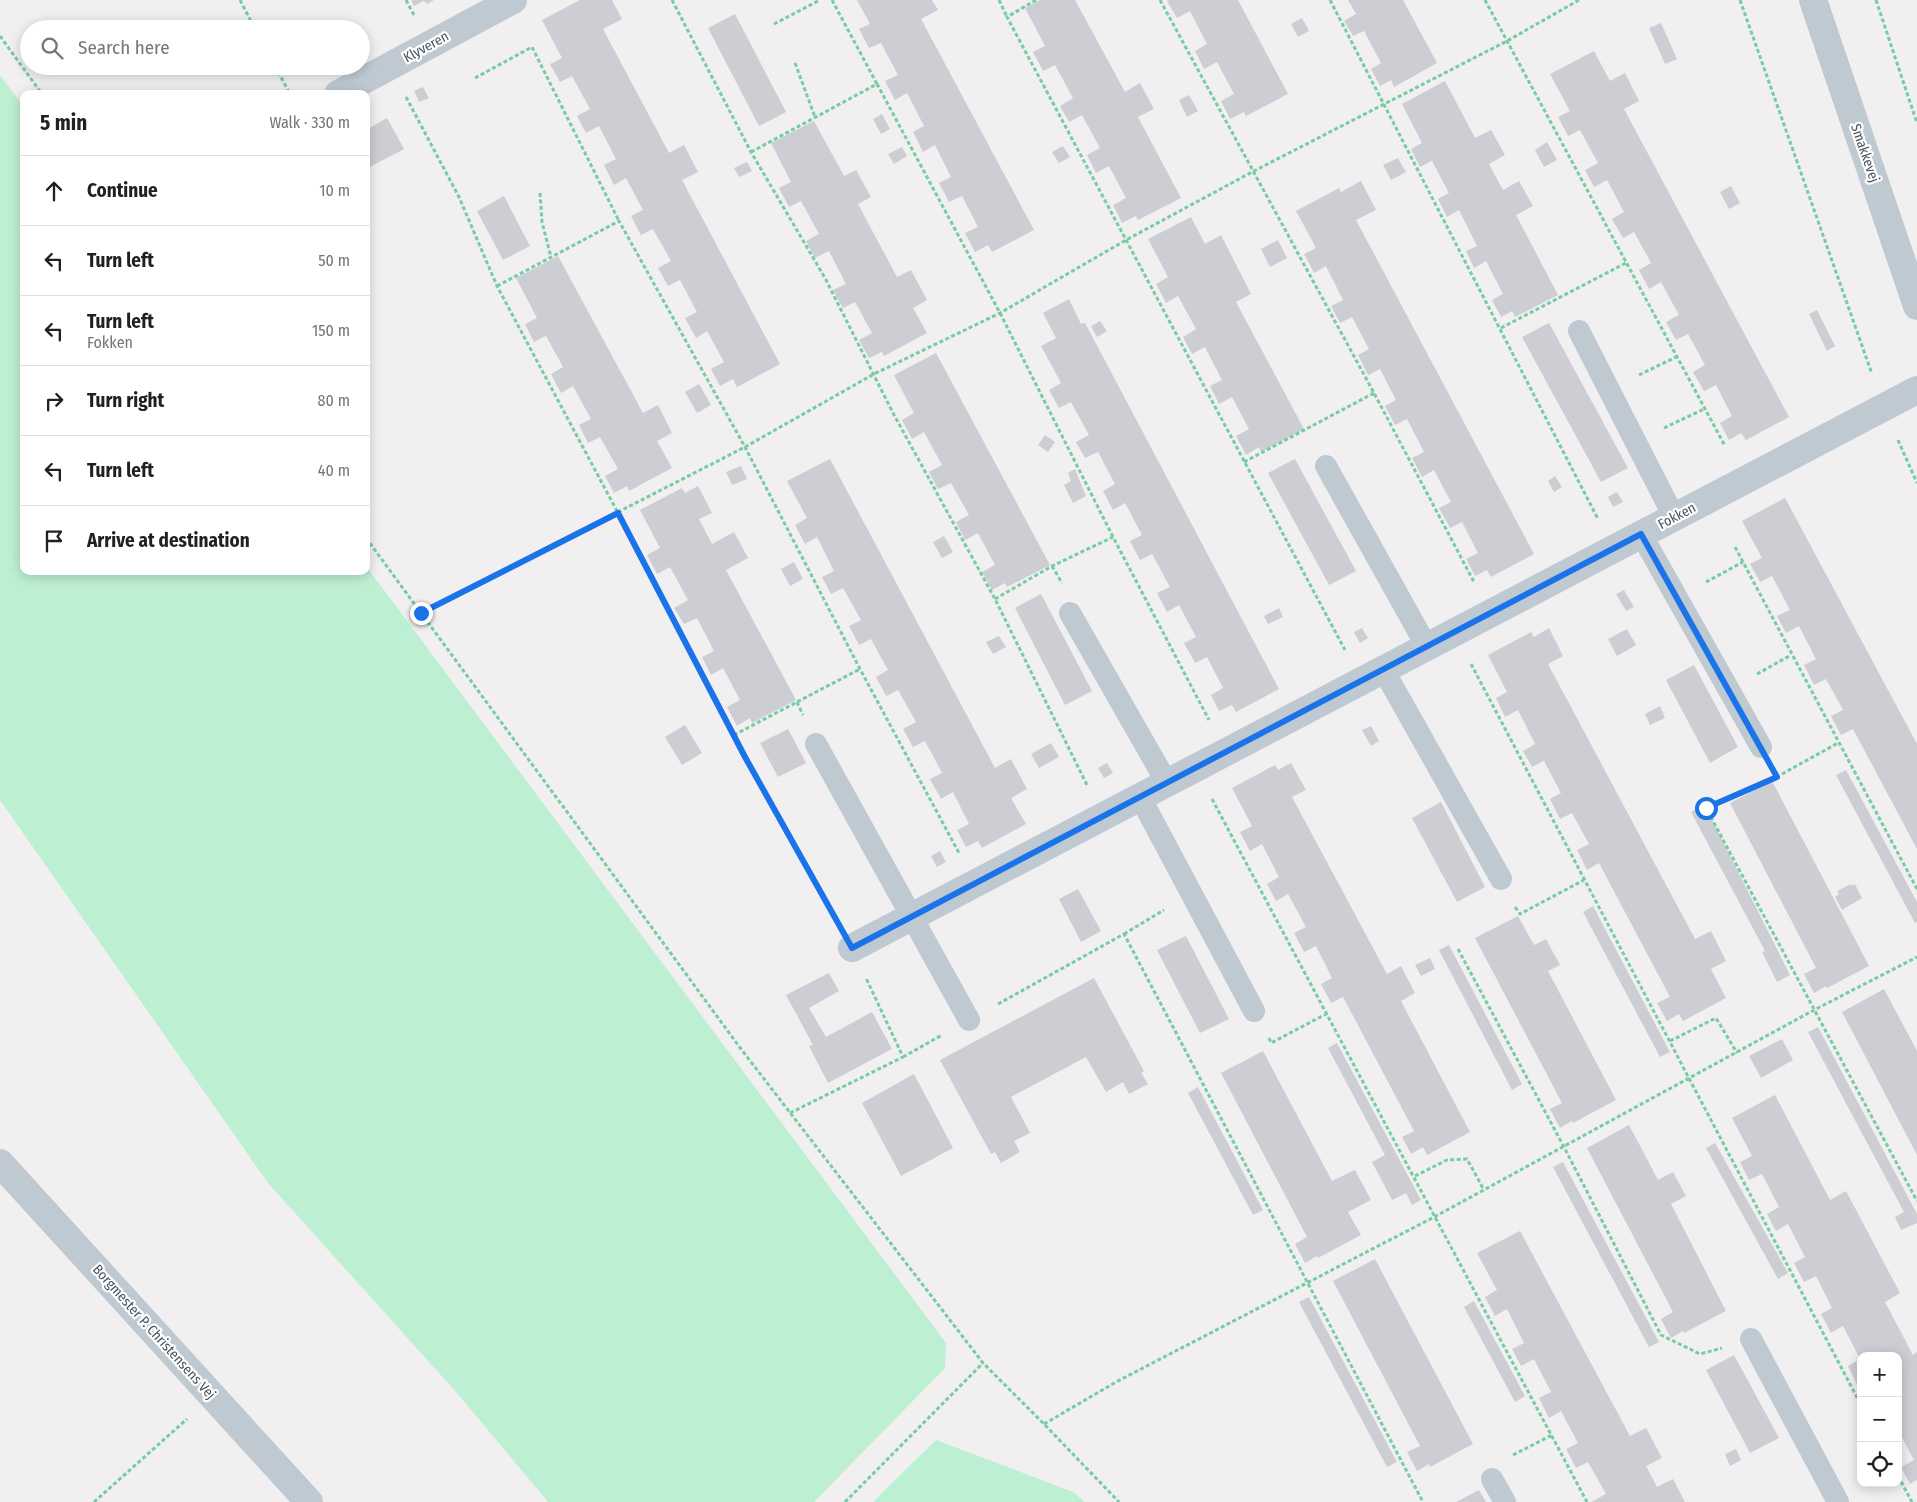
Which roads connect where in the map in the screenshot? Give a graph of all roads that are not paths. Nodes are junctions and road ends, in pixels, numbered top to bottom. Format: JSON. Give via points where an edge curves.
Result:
{"nodes":[{"id":1,"x":513,"y":0,"type":"edge"},
{"id":2,"x":1813,"y":0,"type":"edge"},
{"id":3,"x":346,"y":90,"type":"edge"},
{"id":4,"x":1917,"y":306,"type":"edge"},
{"id":5,"x":1579,"y":331,"type":"dead end"},
{"id":6,"x":1917,"y":390,"type":"edge"},
{"id":7,"x":1326,"y":466,"type":"dead end"},
{"id":8,"x":1674,"y":517,"type":"junction"},
{"id":9,"x":1641,"y":534,"type":"junction"},
{"id":10,"x":1070,"y":613,"type":"dead end"},
{"id":11,"x":1427,"y":647,"type":"junction"},
{"id":12,"x":1372,"y":675,"type":"junction"},
{"id":13,"x":816,"y":744,"type":"dead end"},
{"id":14,"x":1761,"y":747,"type":"dead end"},
{"id":15,"x":1167,"y":783,"type":"junction"},
{"id":16,"x":1140,"y":797,"type":"junction"},
{"id":17,"x":1501,"y":879,"type":"road end"},
{"id":18,"x":912,"y":917,"type":"junction"},
{"id":19,"x":852,"y":948,"type":"road end"},
{"id":20,"x":1254,"y":1011,"type":"road end"},
{"id":21,"x":969,"y":1020,"type":"road end"},
{"id":22,"x":0,"y":1163,"type":"edge"},
{"id":23,"x":1751,"y":1339,"type":"road end"},
{"id":24,"x":1492,"y":1479,"type":"road end"},
{"id":25,"x":309,"y":1502,"type":"edge"},
{"id":26,"x":1505,"y":1502,"type":"edge"},
{"id":27,"x":1838,"y":1502,"type":"edge"}],
"edges":[{"from":1,"to":3,"type":"street","name":"Klyveren"},
{"from":2,"to":4,"type":"street","name":"Smakkevej"},
{"from":5,"to":8,"type":"lane"},
{"from":6,"to":8,"type":"street","name":"Fokken"},
{"from":7,"to":11,"type":"lane"},
{"from":8,"to":9,"type":"street","name":"Fokken"},
{"from":9,"to":11,"type":"street","name":"Fokken"},
{"from":9,"to":14,"type":"lane"},
{"from":10,"to":15,"type":"lane"},
{"from":11,"to":12,"type":"street","name":"Fokken"},
{"from":12,"to":15,"type":"street","name":"Fokken"},
{"from":12,"to":17,"type":"lane"},
{"from":13,"to":18,"type":"lane"},
{"from":15,"to":16,"type":"street","name":"Fokken"},
{"from":16,"to":18,"type":"street","name":"Fokken"},
{"from":16,"to":20,"type":"lane"},
{"from":18,"to":19,"type":"street","name":"Fokken"},
{"from":18,"to":21,"type":"lane"},
{"from":22,"to":25,"type":"street","name":"Borgmester P. Christensens Vej"},
{"from":23,"to":27,"type":"lane"},
{"from":24,"to":26,"type":"lane"}]}
